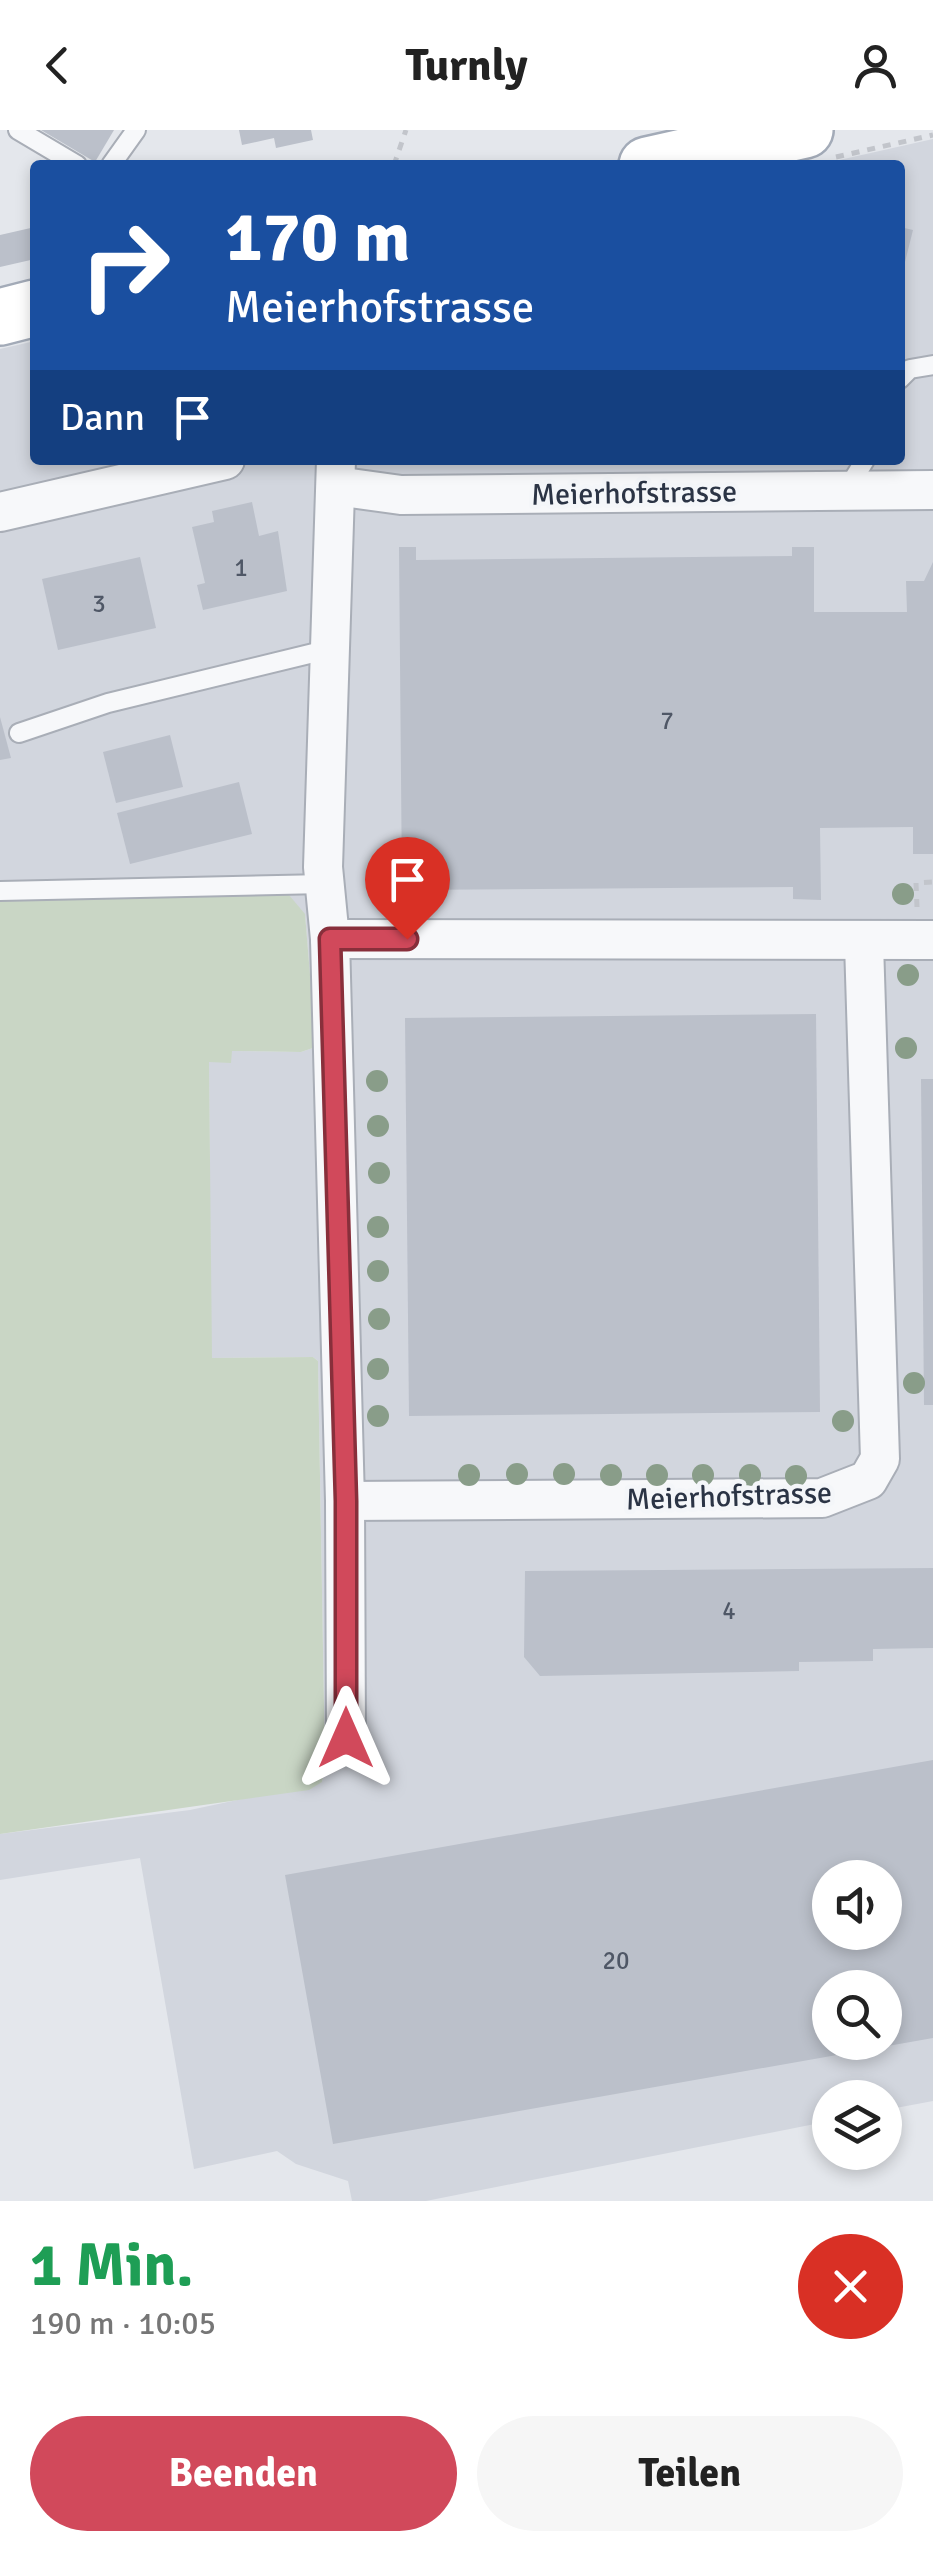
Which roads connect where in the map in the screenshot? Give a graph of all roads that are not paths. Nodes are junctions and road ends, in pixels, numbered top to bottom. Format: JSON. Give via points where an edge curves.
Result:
{"nodes":[{"id":1,"x":18,"y":130,"type":"edge"},
{"id":2,"x":136,"y":130,"type":"edge"},
{"id":3,"x":819,"y":144,"type":"edge"},
{"id":4,"x":69,"y":160,"type":"edge"},
{"id":5,"x":115,"y":160,"type":"edge"},
{"id":6,"x":688,"y":160,"type":"edge"},
{"id":7,"x":30,"y":309,"type":"edge"},
{"id":8,"x":0,"y":317,"type":"edge"},
{"id":9,"x":933,"y":365,"type":"edge"},
{"id":10,"x":905,"y":374,"type":"edge"},
{"id":11,"x":204,"y":465,"type":"edge"},
{"id":12,"x":336,"y":473,"type":"edge"},
{"id":13,"x":856,"y":476,"type":"edge"},
{"id":14,"x":933,"y":490,"type":"edge"},
{"id":15,"x":0,"y":512,"type":"edge"},
{"id":16,"x":330,"y":650,"type":"junction"},
{"id":17,"x":20,"y":734,"type":"dead end"},
{"id":18,"x":324,"y":884,"type":"junction"},
{"id":19,"x":0,"y":890,"type":"edge"},
{"id":20,"x":330,"y":939,"type":"junction"},
{"id":21,"x":933,"y":940,"type":"edge"},
{"id":22,"x":864,"y":943,"type":"junction"},
{"id":23,"x":346,"y":1501,"type":"junction"},
{"id":24,"x":346,"y":1738,"type":"dead end"}],
"edges":[{"from":1,"to":4,"type":"lane"},
{"from":2,"to":5,"type":"lane"},
{"from":3,"to":6,"type":"main road"},
{"from":7,"to":8,"type":"main road"},
{"from":9,"to":10,"type":"lane"},
{"from":11,"to":15,"type":"street"},
{"from":12,"to":13,"type":"street","name":"Meierhofstrasse","via":[[401,496]]},
{"from":12,"to":16,"type":"street","name":"Meierhofstrasse"},
{"from":13,"to":14,"type":"street","name":"Meierhofstrasse"},
{"from":16,"to":17,"type":"lane","via":[[108,703]]},
{"from":16,"to":18,"type":"street","name":"Meierhofstrasse"},
{"from":18,"to":19,"type":"lane"},
{"from":18,"to":20,"type":"street","name":"Meierhofstrasse"},
{"from":20,"to":22,"type":"street"},
{"from":20,"to":23,"type":"street","name":"Meierhofstrasse"},
{"from":21,"to":22,"type":"street"},
{"from":22,"to":23,"type":"street","name":"Meierhofstrasse","via":[[880,1459],[868,1480],[822,1498]]},
{"from":23,"to":24,"type":"street","name":"Meierhofstrasse"}]}
